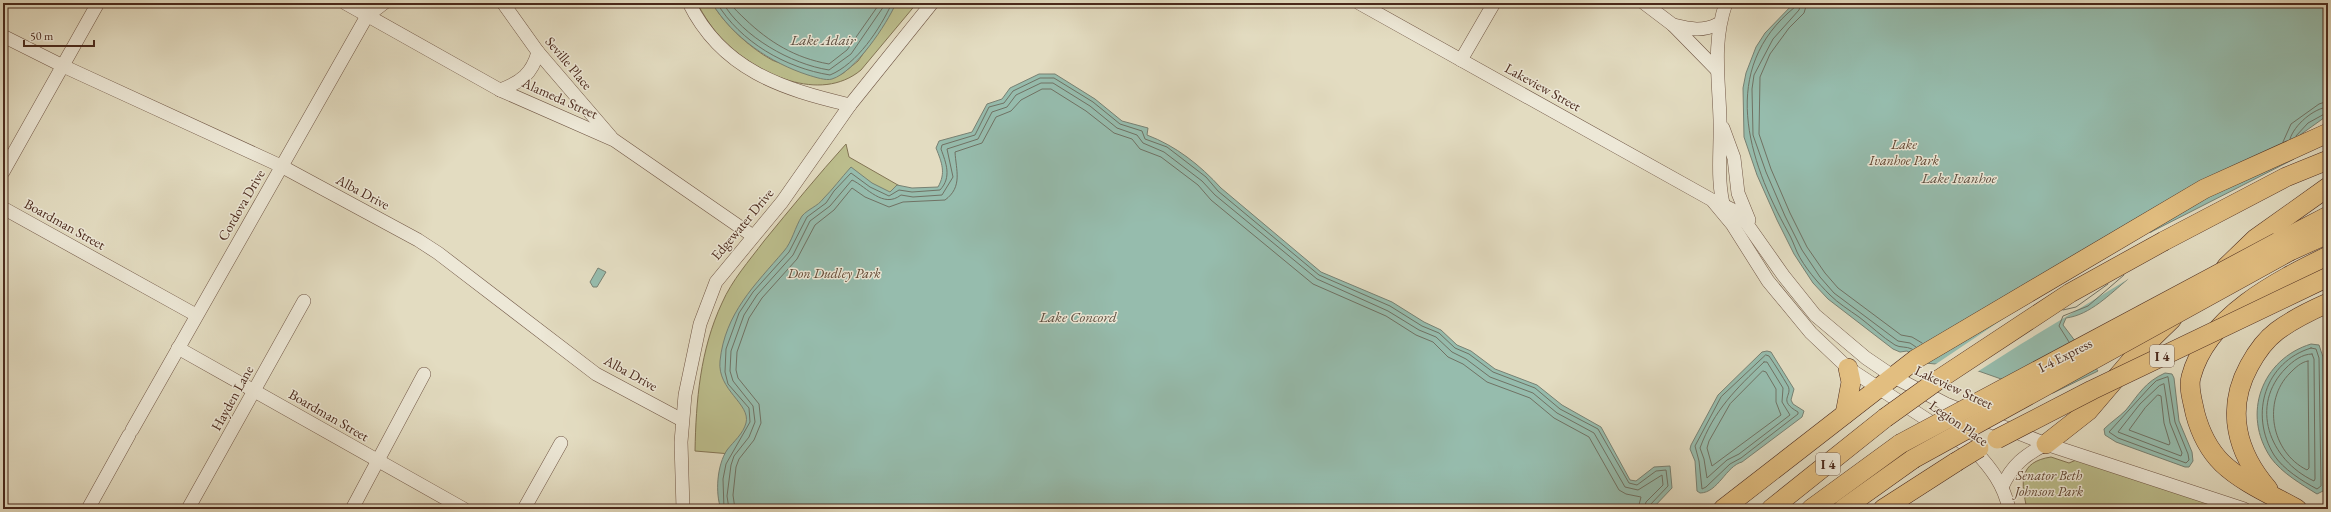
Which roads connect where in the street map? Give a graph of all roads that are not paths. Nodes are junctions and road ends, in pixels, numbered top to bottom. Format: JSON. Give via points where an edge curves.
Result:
{"nodes":[{"id":1,"x":98,"y":3,"type":"edge"},
{"id":2,"x":345,"y":3,"type":"edge"},
{"id":3,"x":384,"y":3,"type":"edge"},
{"id":4,"x":503,"y":3,"type":"edge"},
{"id":5,"x":689,"y":3,"type":"edge"},
{"id":6,"x":932,"y":3,"type":"edge"},
{"id":7,"x":1359,"y":3,"type":"edge"},
{"id":8,"x":1494,"y":3,"type":"edge"},
{"id":9,"x":1644,"y":3,"type":"edge"},
{"id":10,"x":1726,"y":3,"type":"edge"},
{"id":11,"x":367,"y":16,"type":"junction"},
{"id":12,"x":1718,"y":24,"type":"junction"},
{"id":13,"x":1673,"y":25,"type":"junction"},
{"id":14,"x":3,"y":36,"type":"edge"},
{"id":15,"x":538,"y":52,"type":"junction"},
{"id":16,"x":1461,"y":60,"type":"junction"},
{"id":17,"x":63,"y":66,"type":"junction"},
{"id":18,"x":1717,"y":70,"type":"junction"},
{"id":19,"x":500,"y":90,"type":"junction"},
{"id":20,"x":850,"y":105,"type":"junction"},
{"id":21,"x":1720,"y":119,"type":"junction"},
{"id":22,"x":2325,"y":134,"type":"edge"},
{"id":23,"x":614,"y":140,"type":"junction"},
{"id":24,"x":2328,"y":160,"type":"edge"},
{"id":25,"x":281,"y":166,"type":"junction"},
{"id":26,"x":3,"y":172,"type":"edge"},
{"id":27,"x":2328,"y":187,"type":"edge"},
{"id":28,"x":1717,"y":202,"type":"junction"},
{"id":29,"x":3,"y":208,"type":"edge"},
{"id":30,"x":2328,"y":216,"type":"edge"},
{"id":31,"x":2328,"y":234,"type":"edge"},
{"id":32,"x":753,"y":236,"type":"junction"},
{"id":33,"x":1758,"y":238,"type":"junction"},
{"id":34,"x":2284,"y":246,"type":"junction"},
{"id":35,"x":2328,"y":256,"type":"edge"},
{"id":36,"x":2328,"y":277,"type":"edge"},
{"id":37,"x":304,"y":302,"type":"dead end"},
{"id":38,"x":2328,"y":303,"type":"edge"},
{"id":39,"x":196,"y":315,"type":"junction"},
{"id":40,"x":178,"y":348,"type":"junction"},
{"id":41,"x":1848,"y":368,"type":"junction"},
{"id":42,"x":424,"y":374,"type":"dead end"},
{"id":43,"x":1894,"y":377,"type":"junction"},
{"id":44,"x":1878,"y":388,"type":"junction"},
{"id":45,"x":254,"y":391,"type":"junction"},
{"id":46,"x":1845,"y":414,"type":"junction"},
{"id":47,"x":682,"y":420,"type":"junction"},
{"id":48,"x":561,"y":443,"type":"dead end"},
{"id":49,"x":2046,"y":444,"type":"junction"},
{"id":50,"x":377,"y":462,"type":"junction"},
{"id":51,"x":1959,"y":464,"type":"junction"},
{"id":52,"x":2002,"y":487,"type":"junction"},
{"id":53,"x":2273,"y":495,"type":"junction"},
{"id":54,"x":2006,"y":506,"type":"edge"},
{"id":55,"x":88,"y":509,"type":"edge"},
{"id":56,"x":188,"y":509,"type":"edge"},
{"id":57,"x":352,"y":509,"type":"edge"},
{"id":58,"x":464,"y":509,"type":"edge"},
{"id":59,"x":524,"y":509,"type":"edge"},
{"id":60,"x":683,"y":509,"type":"edge"},
{"id":61,"x":1723,"y":509,"type":"edge"},
{"id":62,"x":1771,"y":509,"type":"edge"},
{"id":63,"x":1811,"y":509,"type":"edge"},
{"id":64,"x":1843,"y":509,"type":"edge"},
{"id":65,"x":1883,"y":509,"type":"edge"},
{"id":66,"x":1904,"y":509,"type":"edge"},
{"id":67,"x":2244,"y":509,"type":"edge"},
{"id":68,"x":2297,"y":509,"type":"edge"}],
"edges":[{"from":1,"to":17,"type":"street"},
{"from":2,"to":11,"type":"street","name":"Alameda Street"},
{"from":3,"to":11,"type":"street","name":"Cordova Drive"},
{"from":4,"to":15,"type":"street","name":"Seville Place"},
{"from":5,"to":20,"type":"street","via":[[709,35],[749,69],[777,84]]},
{"from":6,"to":20,"type":"street","name":"Edgewater Drive"},
{"from":7,"to":16,"type":"street","name":"Lakeview Street"},
{"from":8,"to":16,"type":"street"},
{"from":9,"to":13,"type":"street"},
{"from":10,"to":12,"type":"street"},
{"from":11,"to":19,"type":"street","name":"Alameda Street"},
{"from":11,"to":25,"type":"street","name":"Cordova Drive"},
{"from":12,"to":13,"type":"street","via":[[1708,29],[1694,30]]},
{"from":12,"to":18,"type":"street"},
{"from":13,"to":18,"type":"street"},
{"from":14,"to":17,"type":"street","name":"Alba Drive"},
{"from":15,"to":19,"type":"street","via":[[526,76],[516,84]]},
{"from":15,"to":23,"type":"street","name":"Seville Place"},
{"from":16,"to":28,"type":"street","name":"Lakeview Street"},
{"from":17,"to":25,"type":"street","name":"Alba Drive"},
{"from":17,"to":26,"type":"street"},
{"from":18,"to":21,"type":"street"},
{"from":19,"to":23,"type":"street","name":"Alameda Street"},
{"from":20,"to":32,"type":"street","name":"Edgewater Drive","via":[[782,202]]},
{"from":21,"to":28,"type":"street"},
{"from":21,"to":33,"type":"street","via":[[1734,158],[1738,193],[1743,209]]},
{"from":22,"to":43,"type":"highway","via":[[2204,189],[1916,359]]},
{"from":23,"to":32,"type":"street","name":"Alameda Street"},
{"from":24,"to":62,"type":"highway","number":"I 4","bridge":true,"via":[[2286,178],[2070,293],[1885,418]]},
{"from":25,"to":39,"type":"street","name":"Cordova Drive"},
{"from":25,"to":47,"type":"street","name":"Alba Drive","via":[[418,240],[596,374]]},
{"from":27,"to":49,"type":"highway","via":[[2255,239],[2140,350],[2088,411]]},
{"from":28,"to":33,"type":"street","name":"Lakeview Street","via":[[1740,217]]},
{"from":28,"to":41,"type":"street","via":[[1778,295],[1811,333]]},
{"from":29,"to":39,"type":"street","name":"Boardman Street"},
{"from":30,"to":34,"type":"highway","name":"I-4 Express"},
{"from":31,"to":34,"type":"highway","name":"I-4 Express"},
{"from":32,"to":47,"type":"street","name":"Edgewater Drive","via":[[719,276],[707,301]]},
{"from":33,"to":43,"type":"street","name":"Lakeview Street","via":[[1815,315],[1866,358]]},
{"from":34,"to":63,"type":"highway","name":"I-4 Express","bridge":true,"via":[[1900,444]]},
{"from":34,"to":64,"type":"highway","name":"I-4 Express","bridge":true,"via":[[1913,459]]},
{"from":35,"to":53,"type":"highway","via":[[2277,281],[2231,314],[2199,357],[2191,378],[2192,399],[2199,428],[2211,452],[2240,477]]},
{"from":36,"to":51,"type":"highway","number":"I 4","bridge":true,"via":[[2092,390],[1979,448]]},
{"from":37,"to":45,"type":"street","name":"Hayden Lane"},
{"from":38,"to":53,"type":"highway","via":[[2276,331],[2260,348],[2241,380],[2235,418],[2238,437],[2251,467]]},
{"from":39,"to":40,"type":"street","name":"Cordova Drive"},
{"from":40,"to":45,"type":"street","name":"Boardman Street"},
{"from":40,"to":55,"type":"street","name":"Cordova Drive"},
{"from":41,"to":44,"type":"street"},
{"from":41,"to":46,"type":"highway","via":[[1851,382]]},
{"from":42,"to":50,"type":"street"},
{"from":43,"to":44,"type":"highway"},
{"from":43,"to":49,"type":"street","name":"Lakeview Street","via":[[1946,404]]},
{"from":44,"to":46,"type":"highway"},
{"from":44,"to":52,"type":"street","name":"Legion Place","via":[[1975,451],[1992,469]]},
{"from":45,"to":50,"type":"street","name":"Boardman Street"},
{"from":45,"to":56,"type":"street","name":"Hayden Lane"},
{"from":46,"to":61,"type":"highway"},
{"from":47,"to":60,"type":"street","name":"Edgewater Drive"},
{"from":48,"to":59,"type":"street"},
{"from":49,"to":52,"type":"street","via":[[2017,462],[2008,473]]},
{"from":49,"to":67,"type":"street","name":"Lakeview Street"},
{"from":50,"to":57,"type":"street"},
{"from":50,"to":58,"type":"street","name":"Boardman Street"},
{"from":51,"to":65,"type":"highway"},
{"from":51,"to":66,"type":"highway"},
{"from":52,"to":54,"type":"street","name":"Legion Place"},
{"from":53,"to":68,"type":"highway"}]}
